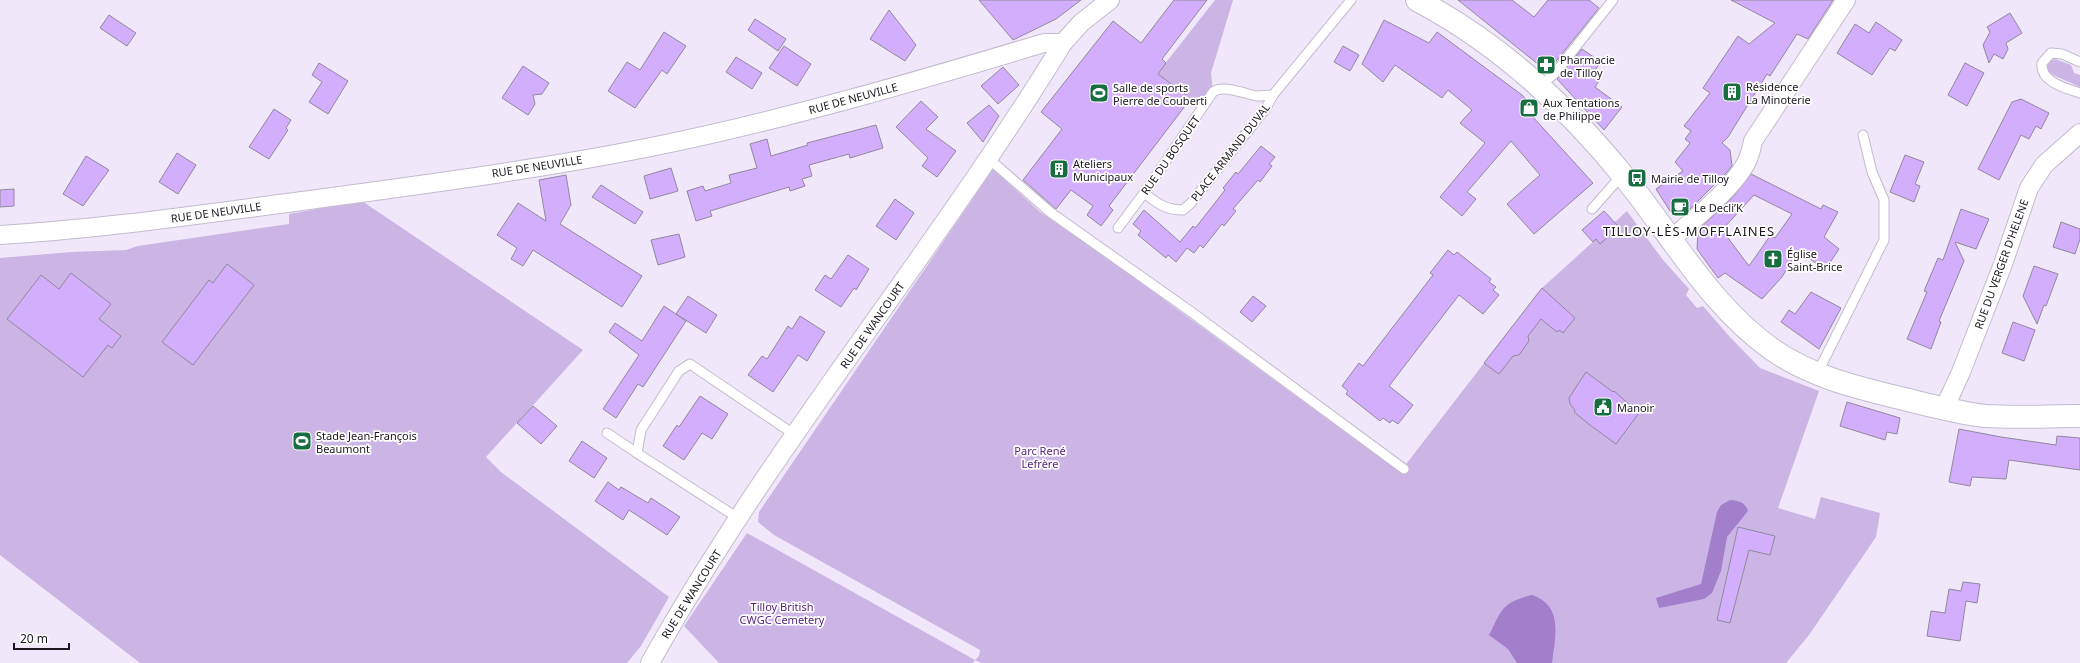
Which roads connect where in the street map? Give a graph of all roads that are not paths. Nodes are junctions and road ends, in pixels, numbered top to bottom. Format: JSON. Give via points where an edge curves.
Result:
{"nodes":[{"id":1,"x":1110,"y":0,"type":"edge"},
{"id":2,"x":1351,"y":0,"type":"edge"},
{"id":3,"x":1417,"y":0,"type":"edge"},
{"id":4,"x":1613,"y":0,"type":"edge"},
{"id":5,"x":1846,"y":0,"type":"edge"},
{"id":6,"x":1063,"y":43,"type":"junction"},
{"id":7,"x":2080,"y":62,"type":"edge"},
{"id":8,"x":1540,"y":86,"type":"junction"},
{"id":9,"x":2080,"y":93,"type":"edge"},
{"id":10,"x":1273,"y":95,"type":"junction"},
{"id":11,"x":2080,"y":133,"type":"edge"},
{"id":12,"x":1863,"y":135,"type":"dead end"},
{"id":13,"x":988,"y":158,"type":"junction"},
{"id":14,"x":1622,"y":175,"type":"junction"},
{"id":15,"x":1144,"y":193,"type":"junction"},
{"id":16,"x":1592,"y":209,"type":"dead end"},
{"id":17,"x":1118,"y":228,"type":"dead end"},
{"id":18,"x":0,"y":235,"type":"edge"},
{"id":19,"x":1671,"y":239,"type":"junction"},
{"id":20,"x":1818,"y":374,"type":"junction"},
{"id":21,"x":1944,"y":409,"type":"junction"},
{"id":22,"x":2080,"y":416,"type":"edge"},
{"id":23,"x":607,"y":433,"type":"dead end"},
{"id":24,"x":795,"y":435,"type":"junction"},
{"id":25,"x":637,"y":453,"type":"junction"},
{"id":26,"x":1404,"y":468,"type":"dead end"},
{"id":27,"x":738,"y":518,"type":"junction"},
{"id":28,"x":650,"y":663,"type":"edge"}],
"edges":[{"from":1,"to":6,"type":"street","name":"RUE DE WANCOURT"},
{"from":2,"to":10,"type":"lane"},
{"from":3,"to":8,"type":"street","via":[[1447,16],[1486,43]]},
{"from":4,"to":8,"type":"lane","via":[[1555,72]]},
{"from":5,"to":19,"type":"street","via":[[1753,141],[1748,160],[1741,172]]},
{"from":6,"to":13,"type":"street","name":"RUE DE WANCOURT"},
{"from":6,"to":18,"type":"street","name":"RUE DE NEUVILLE","via":[[1044,43],[831,104],[726,130],[575,161],[130,224]]},
{"from":7,"to":9,"type":"lane","via":[[2062,54],[2051,54],[2042,63],[2041,70],[2048,80]]},
{"from":8,"to":14,"type":"street","via":[[1572,117]]},
{"from":10,"to":15,"type":"lane","name":"RUE DU BOSQUET","via":[[1258,96],[1225,89],[1216,90]]},
{"from":10,"to":15,"type":"lane","name":"PLACE ARMAND DUVAL","via":[[1266,108],[1183,210],[1168,210]]},
{"from":11,"to":21,"type":"street","name":"RUE DU VERGER D'HELENE","via":[[2044,165],[2030,188],[1961,372]]},
{"from":12,"to":20,"type":"lane","via":[[1872,172],[1884,200],[1884,240]]},
{"from":13,"to":24,"type":"street","name":"RUE DE WANCOURT"},
{"from":13,"to":26,"type":"lane","via":[[1050,212]]},
{"from":14,"to":16,"type":"lane"},
{"from":14,"to":19,"type":"street"},
{"from":15,"to":17,"type":"lane","name":"RUE DU BOSQUET"},
{"from":19,"to":20,"type":"street","via":[[1724,304],[1762,342],[1798,365]]},
{"from":20,"to":21,"type":"street","via":[[1861,389]]},
{"from":21,"to":22,"type":"street","via":[[1985,416]]},
{"from":23,"to":25,"type":"lane"},
{"from":24,"to":25,"type":"lane","via":[[690,364],[679,371],[641,430]]},
{"from":24,"to":27,"type":"street","name":"RUE DE WANCOURT"},
{"from":25,"to":27,"type":"lane"},
{"from":27,"to":28,"type":"street","name":"RUE DE WANCOURT","via":[[694,586]]}]}
